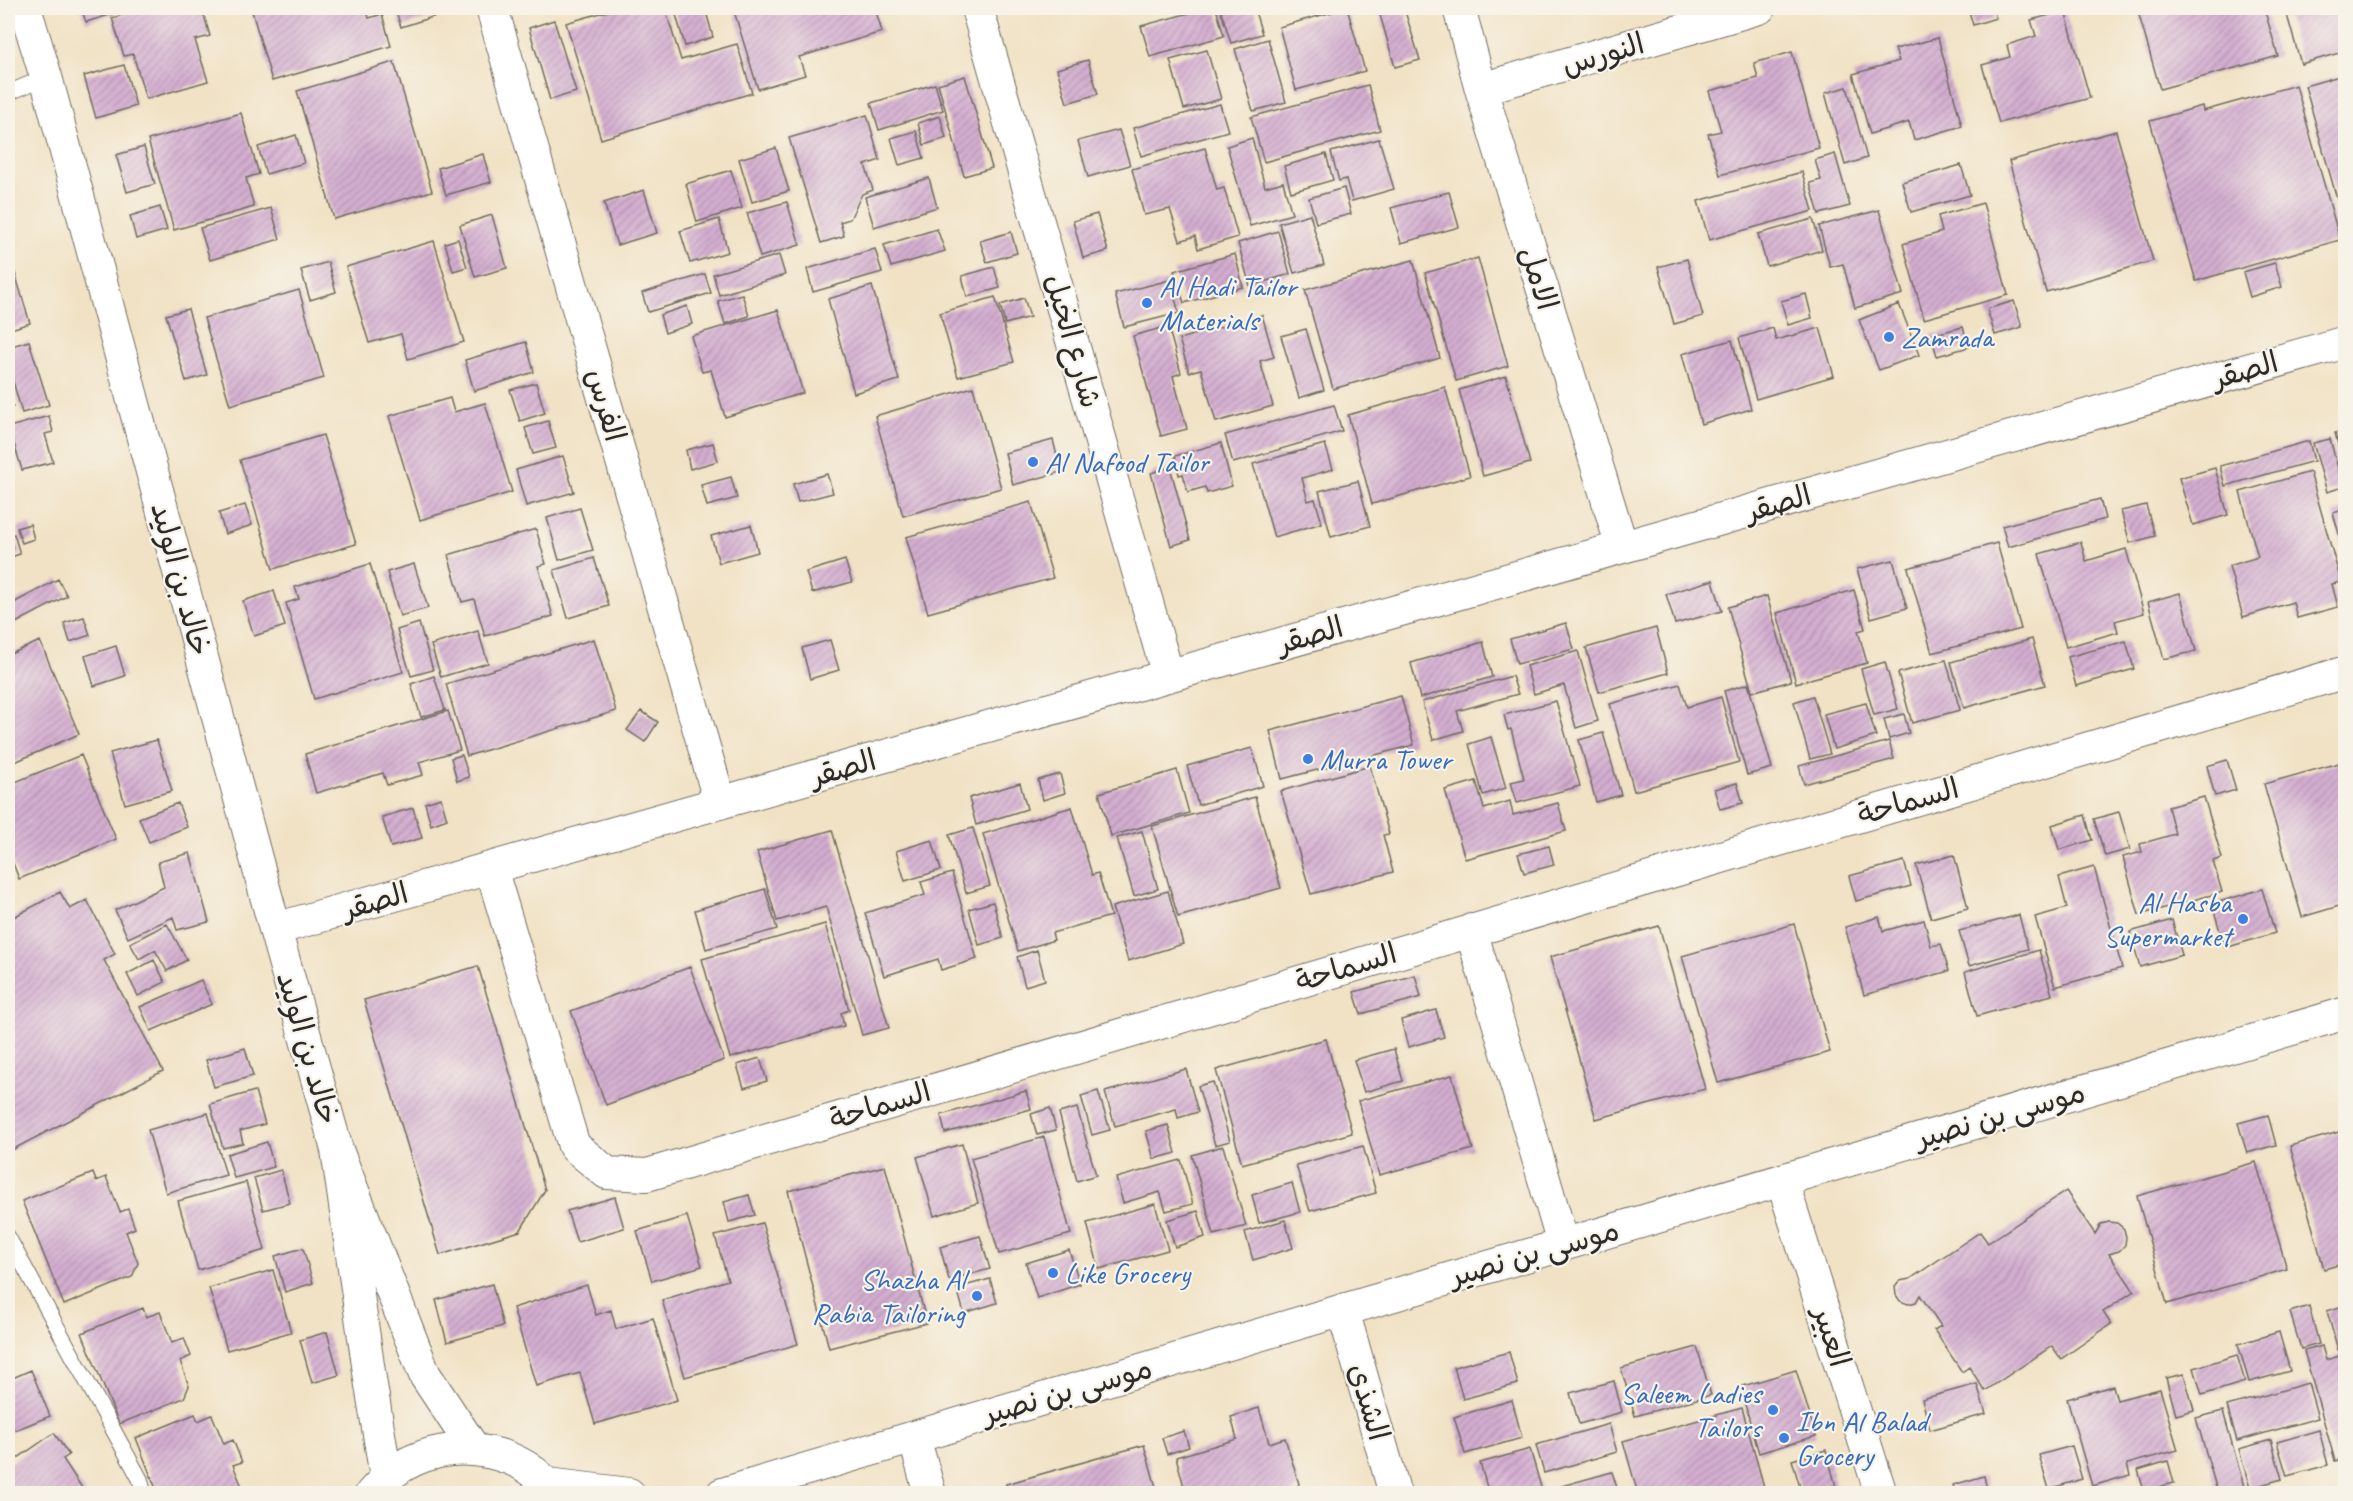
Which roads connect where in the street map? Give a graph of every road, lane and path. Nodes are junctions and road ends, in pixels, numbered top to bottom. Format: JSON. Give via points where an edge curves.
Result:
{"nodes":[{"id":1,"x":25,"y":8,"type":"edge"},
{"id":2,"x":492,"y":8,"type":"edge"},
{"id":3,"x":977,"y":8,"type":"edge"},
{"id":4,"x":1459,"y":8,"type":"edge"},
{"id":5,"x":1760,"y":8,"type":"edge"},
{"id":6,"x":46,"y":77,"type":"junction"},
{"id":7,"x":1481,"y":89,"type":"junction"},
{"id":8,"x":8,"y":93,"type":"edge"},
{"id":9,"x":2346,"y":342,"type":"edge"},
{"id":10,"x":1622,"y":547,"type":"junction"},
{"id":11,"x":2346,"y":672,"type":"edge"},
{"id":12,"x":1168,"y":675,"type":"junction"},
{"id":13,"x":720,"y":803,"type":"junction"},
{"id":14,"x":491,"y":868,"type":"junction"},
{"id":15,"x":275,"y":929,"type":"junction"},
{"id":16,"x":1471,"y":930,"type":"junction"},
{"id":17,"x":2346,"y":1013,"type":"edge"},
{"id":18,"x":337,"y":1150,"type":"junction"},
{"id":19,"x":1782,"y":1179,"type":"junction"},
{"id":20,"x":8,"y":1237,"type":"edge"},
{"id":21,"x":1563,"y":1244,"type":"junction"},
{"id":22,"x":1343,"y":1310,"type":"junction"},
{"id":23,"x":914,"y":1437,"type":"junction"},
{"id":24,"x":474,"y":1449,"type":"junction"},
{"id":25,"x":378,"y":1485,"type":"edge"},
{"id":26,"x":551,"y":1489,"type":"edge"},
{"id":27,"x":144,"y":1494,"type":"edge"},
{"id":28,"x":629,"y":1494,"type":"edge"},
{"id":29,"x":722,"y":1494,"type":"edge"},
{"id":30,"x":930,"y":1494,"type":"edge"},
{"id":31,"x":1395,"y":1494,"type":"edge"},
{"id":32,"x":1881,"y":1494,"type":"edge"}],
"edges":[{"from":1,"to":6,"type":"street","name":"خالد بن الوليد"},
{"from":2,"to":13,"type":"street","name":"الفرس"},
{"from":3,"to":12,"type":"street","name":"شارع الخيل"},
{"from":4,"to":7,"type":"street","name":"الامل"},
{"from":5,"to":7,"type":"street","name":"النورس"},
{"from":6,"to":8,"type":"lane"},
{"from":6,"to":15,"type":"street","name":"خالد بن الوليد"},
{"from":7,"to":10,"type":"street","name":"الامل"},
{"from":9,"to":10,"type":"street","name":"الصقر"},
{"from":10,"to":12,"type":"street","name":"الصقر"},
{"from":11,"to":16,"type":"street","name":"السماحة"},
{"from":12,"to":13,"type":"street","name":"الصقر"},
{"from":13,"to":14,"type":"street","name":"الصقر"},
{"from":14,"to":15,"type":"street","name":"الصقر"},
{"from":14,"to":16,"type":"street","name":"السماحة","via":[[574,1146],[607,1173],[646,1174]]},
{"from":15,"to":18,"type":"street","name":"خالد بن الوليد"},
{"from":16,"to":21,"type":"street"},
{"from":17,"to":19,"type":"street","name":"موسى بن نصير"},
{"from":18,"to":24,"type":"street","name":"خالد بن الوليد","via":[[425,1375]]},
{"from":18,"to":25,"type":"street","name":"خالد بن الوليد","via":[[370,1379]]},
{"from":19,"to":21,"type":"street","name":"موسى بن نصير"},
{"from":19,"to":32,"type":"street","name":"العبير"},
{"from":20,"to":27,"type":"lane","via":[[140,1479]]},
{"from":21,"to":22,"type":"street","name":"موسى بن نصير"},
{"from":22,"to":23,"type":"street","name":"موسى بن نصير"},
{"from":22,"to":31,"type":"street","name":"الشذى"},
{"from":23,"to":29,"type":"street","name":"موسى بن نصير"},
{"from":23,"to":30,"type":"street"},
{"from":24,"to":25,"type":"street","via":[[442,1450],[412,1460]]},
{"from":24,"to":26,"type":"street","via":[[526,1466]]},
{"from":26,"to":28,"type":"street"}]}
